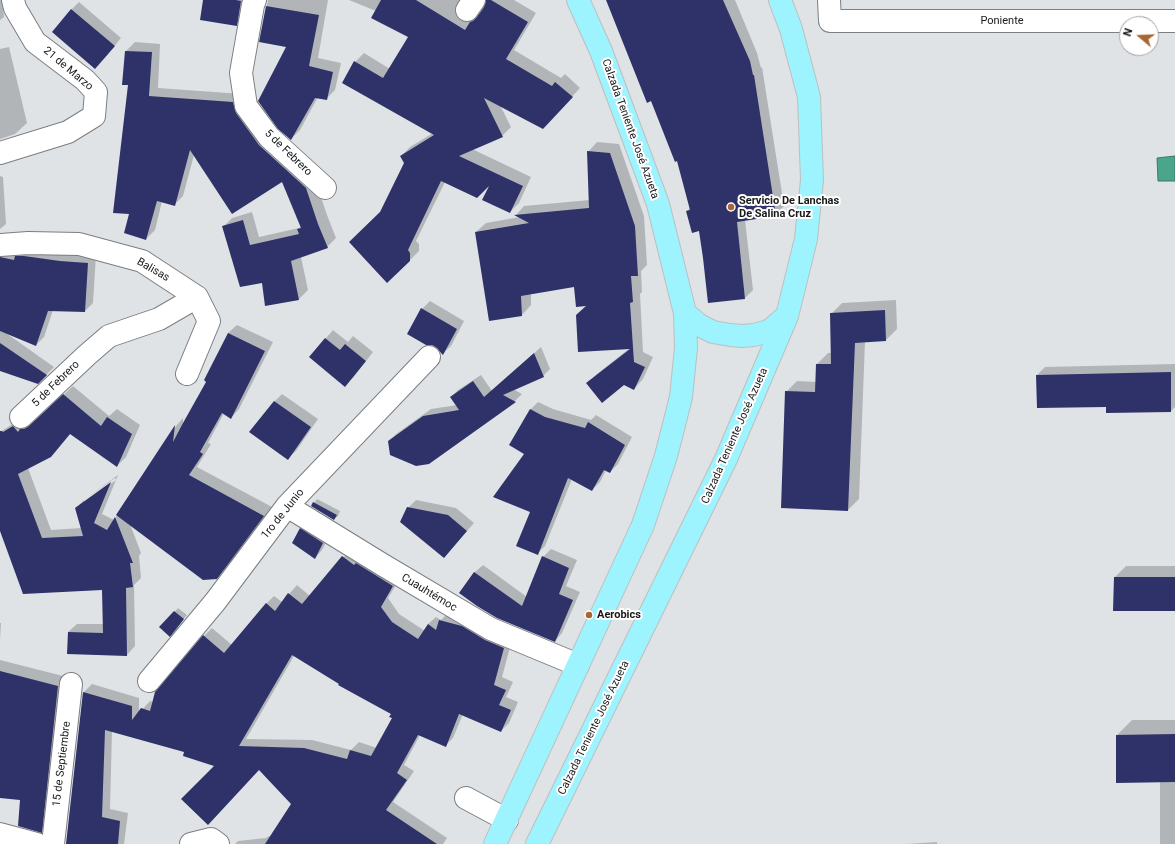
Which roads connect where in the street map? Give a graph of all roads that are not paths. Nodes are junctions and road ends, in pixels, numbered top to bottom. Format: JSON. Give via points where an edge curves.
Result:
{"nodes":[{"id":1,"x":13,"y":0,"type":"edge"},
{"id":2,"x":255,"y":0,"type":"edge"},
{"id":3,"x":578,"y":0,"type":"edge"},
{"id":4,"x":780,"y":0,"type":"edge"},
{"id":5,"x":828,"y":0,"type":"edge"},
{"id":6,"x":1175,"y":21,"type":"edge"},
{"id":7,"x":0,"y":152,"type":"edge"},
{"id":8,"x":324,"y":188,"type":"dead end"},
{"id":9,"x":0,"y":245,"type":"edge"},
{"id":10,"x":197,"y":297,"type":"junction"},
{"id":11,"x":685,"y":313,"type":"junction"},
{"id":12,"x":788,"y":316,"type":"junction"},
{"id":13,"x":429,"y":357,"type":"dead end"},
{"id":14,"x":187,"y":374,"type":"dead end"},
{"id":15,"x":21,"y":417,"type":"dead end"},
{"id":16,"x":287,"y":506,"type":"junction"},
{"id":17,"x":578,"y":665,"type":"junction"},
{"id":18,"x":149,"y":681,"type":"dead end"},
{"id":19,"x":71,"y":684,"type":"dead end"},
{"id":20,"x":466,"y":798,"type":"dead end"},
{"id":21,"x":506,"y":820,"type":"junction"},
{"id":22,"x":0,"y":834,"type":"edge"},
{"id":23,"x":37,"y":844,"type":"edge"},
{"id":24,"x":53,"y":844,"type":"edge"},
{"id":25,"x":191,"y":844,"type":"edge"},
{"id":26,"x":218,"y":844,"type":"edge"},
{"id":27,"x":495,"y":844,"type":"edge"},
{"id":28,"x":536,"y":844,"type":"edge"}],
"edges":[{"from":1,"to":7,"type":"street","name":"21 de Marzo","via":[[35,42],[85,80],[96,92],[94,116],[68,132]]},
{"from":2,"to":8,"type":"street","name":"5 de Febrero","via":[[241,73],[246,106],[269,137]]},
{"from":3,"to":11,"type":"main road","name":"Calzada Teniente José Azueta","via":[[601,51],[658,204]]},
{"from":4,"to":12,"type":"main road","name":"Calzada Teniente José Azueta","via":[[792,29],[808,97],[812,180],[806,239]]},
{"from":5,"to":6,"type":"street","name":"Poniente","via":[[830,21]]},
{"from":9,"to":10,"type":"street","name":"Balisas","via":[[79,244],[142,261]]},
{"from":10,"to":14,"type":"street","via":[[208,321]]},
{"from":10,"to":15,"type":"street","name":"5 de Febrero","via":[[159,319],[109,336]]},
{"from":11,"to":12,"type":"main road","via":[[699,325],[713,332],[742,336],[769,331]]},
{"from":11,"to":17,"type":"main road","name":"Calzada Teniente José Azueta","via":[[686,348],[681,397],[666,456],[643,525]]},
{"from":12,"to":28,"type":"main road","name":"Calzada Teniente José Azueta","via":[[726,459]]},
{"from":13,"to":16,"type":"street","name":"1ro de Junio"},
{"from":16,"to":17,"type":"street","name":"Cuauhtémoc","via":[[491,630]]},
{"from":16,"to":18,"type":"street","name":"1ro de Junio","via":[[215,602]]},
{"from":17,"to":21,"type":"main road","name":"Calzada Teniente José Azueta"},
{"from":19,"to":24,"type":"street","name":"15 de Septiembre"},
{"from":20,"to":21,"type":"street"},
{"from":21,"to":27,"type":"main road","name":"Calzada Teniente José Azueta"},
{"from":22,"to":23,"type":"street"},
{"from":25,"to":26,"type":"street","via":[[211,839]]}]}
